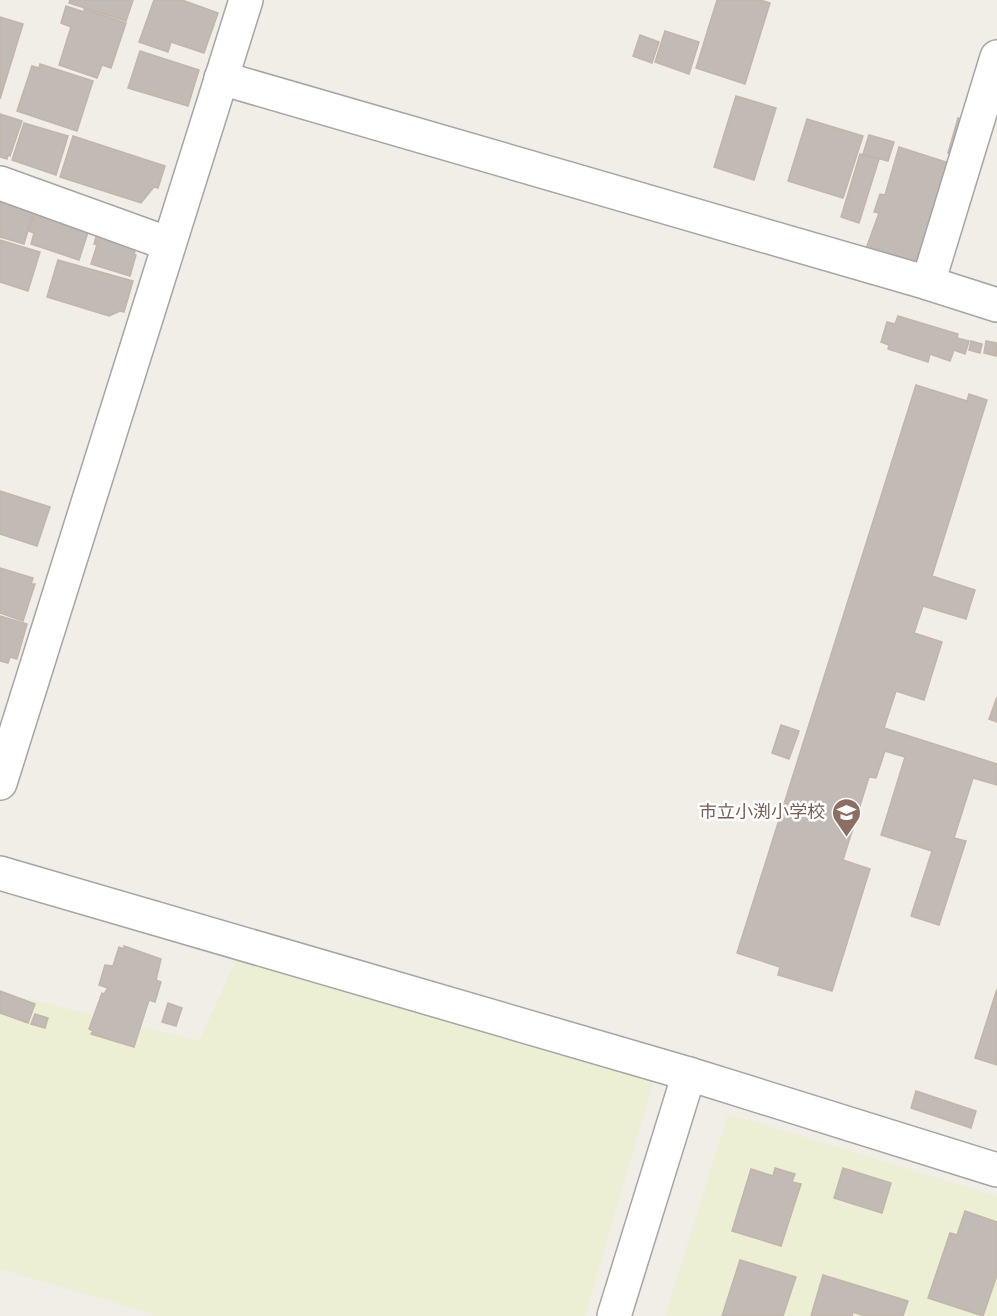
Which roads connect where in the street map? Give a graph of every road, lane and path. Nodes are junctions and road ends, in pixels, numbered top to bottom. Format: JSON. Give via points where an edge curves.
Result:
{"nodes":[{"id":1,"x":246,"y":0,"type":"edge"},
{"id":2,"x":997,"y":57,"type":"edge"},
{"id":3,"x":221,"y":78,"type":"junction"},
{"id":4,"x":0,"y":183,"type":"edge"},
{"id":5,"x":169,"y":244,"type":"junction"},
{"id":6,"x":928,"y":283,"type":"junction"},
{"id":7,"x":997,"y":305,"type":"edge"},
{"id":8,"x":0,"y":783,"type":"edge"},
{"id":9,"x":0,"y":873,"type":"edge"},
{"id":10,"x":689,"y":1074,"type":"junction"},
{"id":11,"x":997,"y":1170,"type":"edge"},
{"id":12,"x":614,"y":1316,"type":"edge"}],
"edges":[{"from":1,"to":3,"type":"street"},
{"from":2,"to":6,"type":"street"},
{"from":3,"to":5,"type":"street"},
{"from":3,"to":6,"type":"street"},
{"from":4,"to":5,"type":"street"},
{"from":5,"to":8,"type":"street"},
{"from":6,"to":7,"type":"street"},
{"from":9,"to":10,"type":"street"},
{"from":10,"to":11,"type":"street"},
{"from":10,"to":12,"type":"street"}]}
